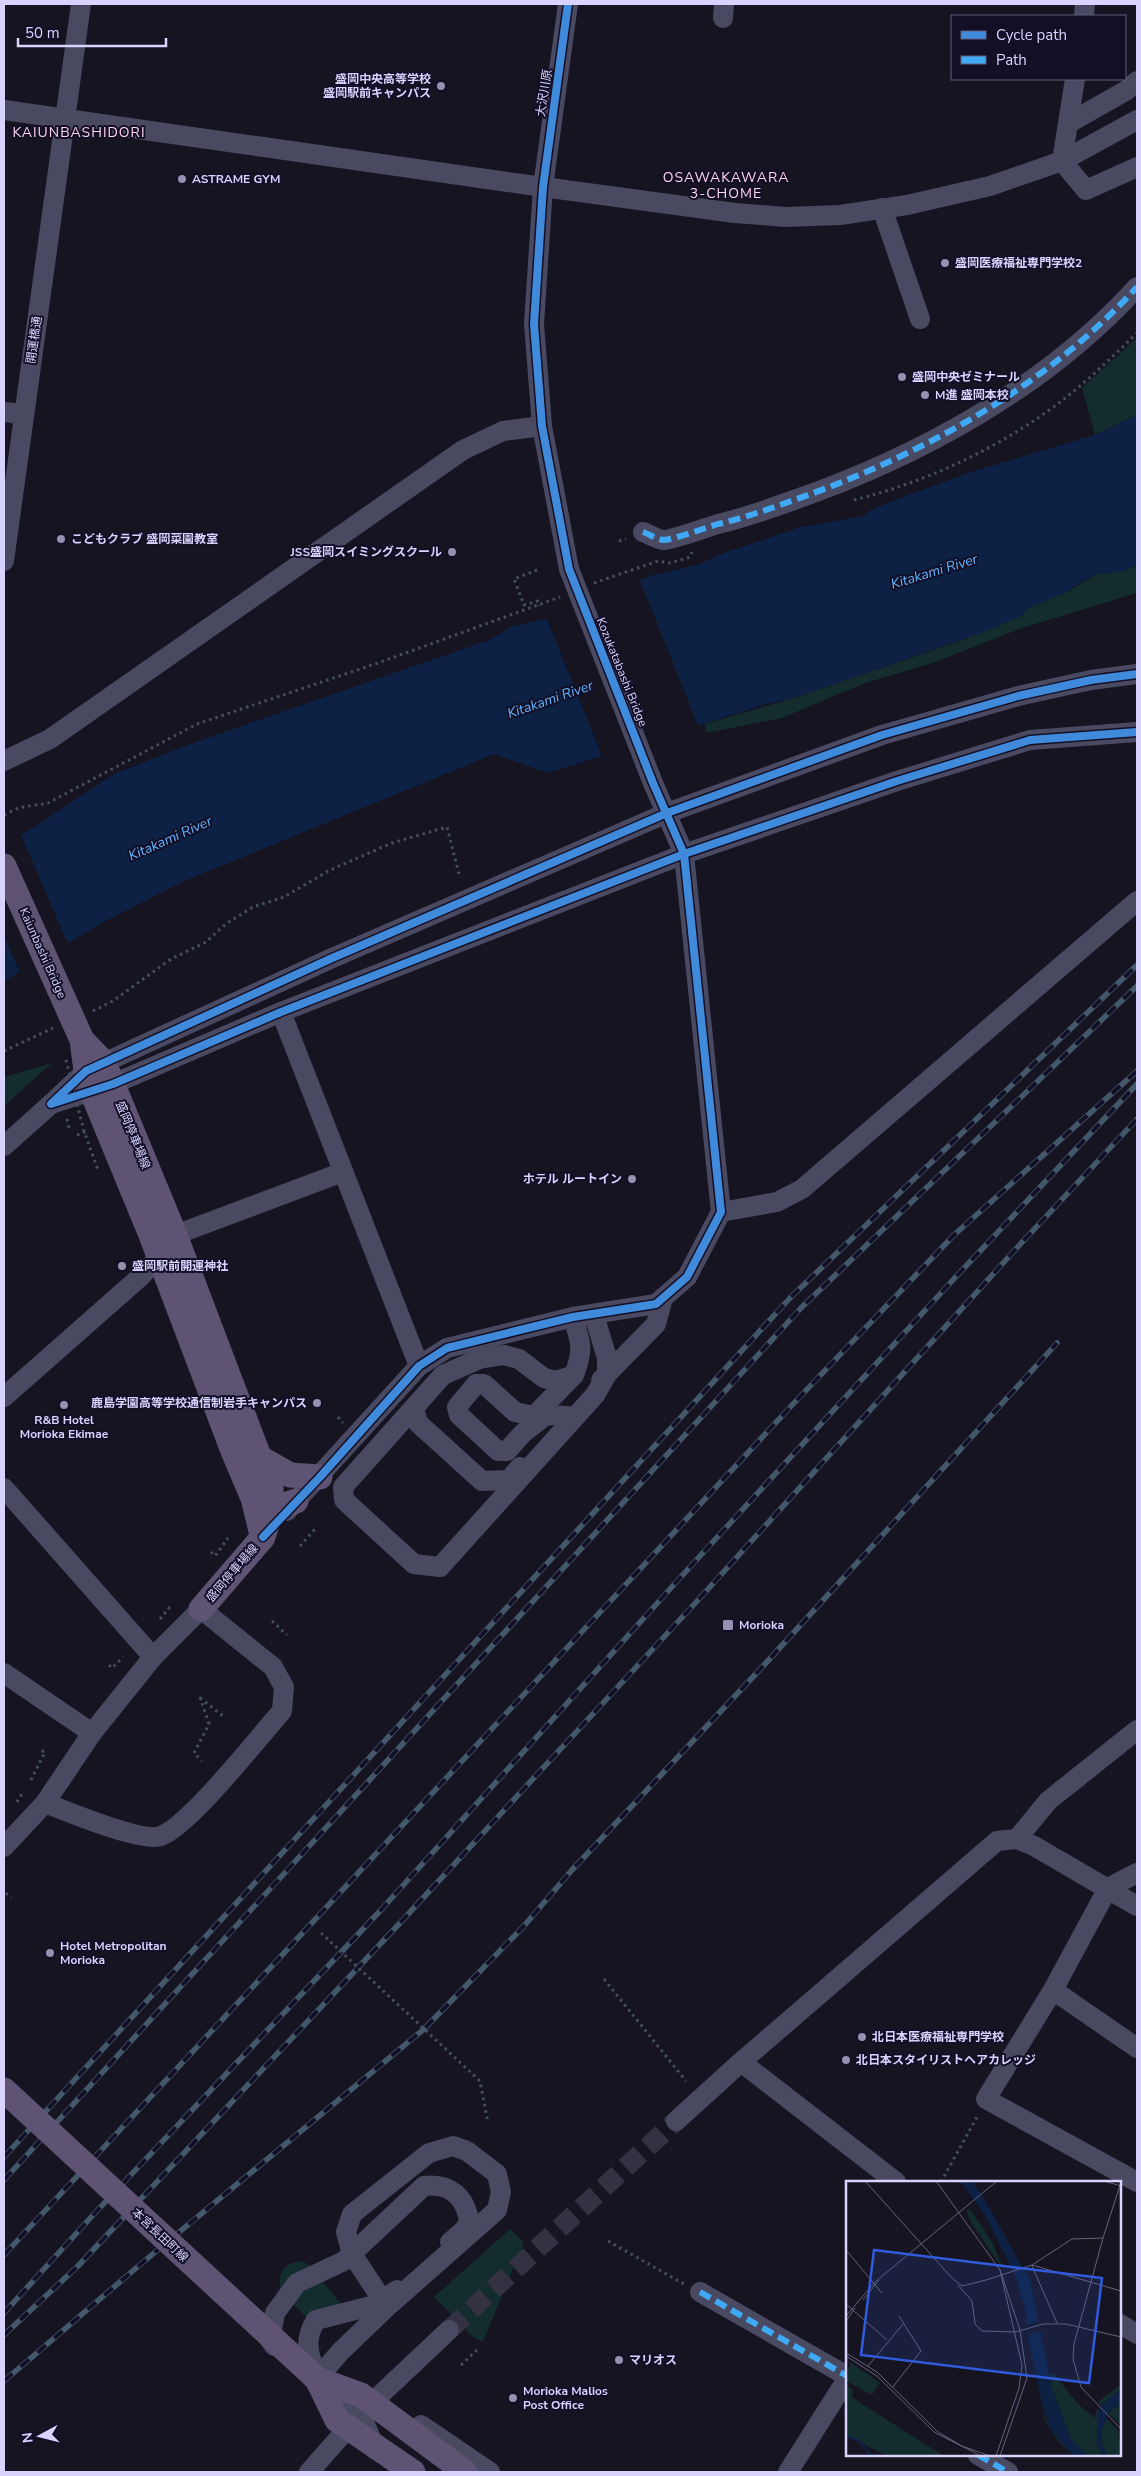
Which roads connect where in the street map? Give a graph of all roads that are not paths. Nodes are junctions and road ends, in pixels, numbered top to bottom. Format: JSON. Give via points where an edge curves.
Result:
{"nodes":[{"id":1,"x":81,"y":4,"type":"edge"},
{"id":2,"x":568,"y":4,"type":"edge"},
{"id":3,"x":1075,"y":80,"type":"edge"},
{"id":4,"x":1137,"y":81,"type":"edge"},
{"id":5,"x":4,"y":110,"type":"edge"},
{"id":6,"x":64,"y":120,"type":"junction"},
{"id":7,"x":1137,"y":120,"type":"edge"},
{"id":8,"x":1069,"y":123,"type":"junction"},
{"id":9,"x":1062,"y":161,"type":"junction"},
{"id":10,"x":1137,"y":167,"type":"edge"},
{"id":11,"x":543,"y":187,"type":"junction"},
{"id":12,"x":882,"y":208,"type":"junction"},
{"id":13,"x":1137,"y":288,"type":"edge"},
{"id":14,"x":920,"y":318,"type":"dead end"},
{"id":15,"x":4,"y":412,"type":"edge"},
{"id":16,"x":24,"y":414,"type":"junction"},
{"id":17,"x":542,"y":426,"type":"junction"},
{"id":18,"x":643,"y":532,"type":"dead end"},
{"id":19,"x":4,"y":561,"type":"edge"},
{"id":20,"x":1137,"y":674,"type":"edge"},
{"id":21,"x":1137,"y":732,"type":"edge"},
{"id":22,"x":4,"y":761,"type":"edge"},
{"id":23,"x":666,"y":813,"type":"junction"},
{"id":24,"x":684,"y":854,"type":"junction"},
{"id":25,"x":4,"y":866,"type":"edge"},
{"id":26,"x":1137,"y":901,"type":"edge"},
{"id":27,"x":281,"y":1012,"type":"junction"},
{"id":28,"x":82,"y":1040,"type":"joint"},
{"id":29,"x":92,"y":1074,"type":"junction"},
{"id":30,"x":4,"y":1146,"type":"edge"},
{"id":31,"x":343,"y":1172,"type":"junction"},
{"id":32,"x":721,"y":1212,"type":"junction"},
{"id":33,"x":175,"y":1235,"type":"junction"},
{"id":34,"x":159,"y":1257,"type":"junction"},
{"id":35,"x":663,"y":1298,"type":"junction"},
{"id":36,"x":594,"y":1315,"type":"junction"},
{"id":37,"x":573,"y":1317,"type":"junction"},
{"id":38,"x":419,"y":1366,"type":"junction"},
{"id":39,"x":607,"y":1374,"type":"junction"},
{"id":40,"x":574,"y":1375,"type":"junction"},
{"id":41,"x":4,"y":1397,"type":"edge"},
{"id":42,"x":414,"y":1408,"type":"junction"},
{"id":43,"x":568,"y":1416,"type":"junction"},
{"id":44,"x":260,"y":1458,"type":"junction"},
{"id":45,"x":320,"y":1477,"type":"junction"},
{"id":46,"x":4,"y":1488,"type":"edge"},
{"id":47,"x":296,"y":1501,"type":"junction"},
{"id":48,"x":262,"y":1504,"type":"junction"},
{"id":49,"x":263,"y":1536,"type":"junction"},
{"id":50,"x":201,"y":1609,"type":"junction"},
{"id":51,"x":153,"y":1657,"type":"junction"},
{"id":52,"x":4,"y":1673,"type":"edge"},
{"id":53,"x":1137,"y":1730,"type":"edge"},
{"id":54,"x":92,"y":1733,"type":"junction"},
{"id":55,"x":45,"y":1803,"type":"junction"},
{"id":56,"x":1017,"y":1840,"type":"junction"},
{"id":57,"x":4,"y":1847,"type":"edge"},
{"id":58,"x":1137,"y":1873,"type":"edge"},
{"id":59,"x":1108,"y":1888,"type":"junction"},
{"id":60,"x":1137,"y":1906,"type":"edge"},
{"id":61,"x":1053,"y":1990,"type":"junction"},
{"id":62,"x":1137,"y":2048,"type":"edge"},
{"id":63,"x":741,"y":2062,"type":"junction"},
{"id":64,"x":4,"y":2090,"type":"edge"},
{"id":65,"x":676,"y":2121,"type":"tunnel mouth"},
{"id":66,"x":895,"y":2181,"type":"edge"},
{"id":67,"x":1137,"y":2182,"type":"edge"},
{"id":68,"x":700,"y":2292,"type":"road end"},
{"id":69,"x":387,"y":2307,"type":"junction"},
{"id":70,"x":1121,"y":2325,"type":"edge"},
{"id":71,"x":449,"y":2330,"type":"tunnel mouth"},
{"id":72,"x":1137,"y":2334,"type":"edge"},
{"id":73,"x":846,"y":2377,"type":"edge"},
{"id":74,"x":317,"y":2379,"type":"junction"},
{"id":75,"x":846,"y":2380,"type":"edge"},
{"id":76,"x":343,"y":2397,"type":"junction"},
{"id":77,"x":361,"y":2415,"type":"junction"},
{"id":78,"x":980,"y":2456,"type":"edge"},
{"id":79,"x":309,"y":2472,"type":"edge"},
{"id":80,"x":402,"y":2472,"type":"edge"},
{"id":81,"x":413,"y":2472,"type":"edge"},
{"id":82,"x":465,"y":2472,"type":"edge"},
{"id":83,"x":490,"y":2472,"type":"edge"},
{"id":84,"x":788,"y":2472,"type":"edge"},
{"id":85,"x":1008,"y":2472,"type":"edge"}],
"edges":[{"from":1,"to":6,"type":"street","name":"開運橋通"},
{"from":2,"to":11,"type":"street","name":"大沢川原"},
{"from":3,"to":8,"type":"street"},
{"from":4,"to":8,"type":"street"},
{"from":5,"to":6,"type":"street"},
{"from":6,"to":11,"type":"street"},
{"from":6,"to":16,"type":"street","name":"開運橋通"},
{"from":7,"to":9,"type":"street"},
{"from":8,"to":9,"type":"street"},
{"from":9,"to":10,"type":"street","via":[[1086,190]]},
{"from":9,"to":12,"type":"street","via":[[990,186]]},
{"from":11,"to":12,"type":"street","via":[[786,217],[840,215]]},
{"from":11,"to":17,"type":"street","name":"大沢川原","via":[[534,324]]},
{"from":12,"to":14,"type":"street"},
{"from":13,"to":18,"type":"street","via":[[1098,326],[1050,365],[976,415],[916,448],[842,483],[739,520],[664,540]]},
{"from":15,"to":16,"type":"street"},
{"from":16,"to":19,"type":"street","name":"開運橋通"},
{"from":17,"to":22,"type":"street","via":[[503,431],[464,450],[50,739]]},
{"from":17,"to":23,"type":"street","name":"Kozukatabashi Bridge","bridge":true,"via":[[569,569]]},
{"from":20,"to":23,"type":"street","via":[[1018,696],[882,735]]},
{"from":21,"to":24,"type":"street","via":[[1030,740]]},
{"from":23,"to":24,"type":"street","name":"Kozukatabashi Bridge"},
{"from":23,"to":29,"type":"street","via":[[322,963]]},
{"from":24,"to":27,"type":"street"},
{"from":24,"to":32,"type":"street","name":"Kozukatabashi Bridge"},
{"from":25,"to":28,"type":"main road","name":"Kaiunbashi Bridge","bridge":true},
{"from":26,"to":32,"type":"street","via":[[802,1189],[777,1202]]},
{"from":27,"to":29,"type":"street"},
{"from":27,"to":31,"type":"street"},
{"from":28,"to":29,"type":"main road","name":"盛岡停車場線"},
{"from":29,"to":30,"type":"street","via":[[51,1104]]},
{"from":29,"to":33,"type":"main road","name":"盛岡停車場線"},
{"from":29,"to":34,"type":"main road","name":"盛岡停車場線"},
{"from":31,"to":33,"type":"street"},
{"from":31,"to":38,"type":"street"},
{"from":32,"to":35,"type":"street","via":[[687,1277]]},
{"from":33,"to":44,"type":"main road","name":"盛岡停車場線"},
{"from":34,"to":41,"type":"street"},
{"from":34,"to":48,"type":"main road","name":"盛岡停車場線","via":[[232,1451]]},
{"from":35,"to":36,"type":"street","via":[[656,1304]]},
{"from":35,"to":39,"type":"street","via":[[656,1324]]},
{"from":36,"to":37,"type":"street"},
{"from":36,"to":39,"type":"street","via":[[607,1358]]},
{"from":37,"to":38,"type":"street","via":[[447,1348]]},
{"from":37,"to":40,"type":"street","via":[[582,1355]]},
{"from":38,"to":45,"type":"street"},
{"from":39,"to":42,"type":"street","via":[[595,1395],[440,1567],[414,1564],[344,1500],[343,1487]]},
{"from":39,"to":43,"type":"street"},
{"from":40,"to":42,"type":"street","via":[[556,1381],[544,1378],[519,1359],[504,1355],[479,1360],[443,1375]]},
{"from":40,"to":43,"type":"street","via":[[534,1416],[515,1412],[484,1384],[476,1384],[457,1406],[459,1415],[498,1451],[507,1450],[546,1415]]},
{"from":42,"to":43,"type":"street","via":[[418,1423],[482,1481],[509,1480]]},
{"from":44,"to":45,"type":"main road","via":[[290,1475]]},
{"from":44,"to":48,"type":"main road","name":"盛岡停車場線","via":[[270,1488]]},
{"from":45,"to":47,"type":"street"},
{"from":46,"to":51,"type":"street"},
{"from":47,"to":48,"type":"main road"},
{"from":47,"to":49,"type":"street"},
{"from":48,"to":49,"type":"main road","name":"盛岡停車場線"},
{"from":49,"to":50,"type":"main road","name":"盛岡停車場線"},
{"from":50,"to":51,"type":"street"},
{"from":50,"to":55,"type":"street","via":[[273,1667],[284,1687],[282,1711],[187,1818],[160,1836],[135,1835]]},
{"from":51,"to":54,"type":"street"},
{"from":52,"to":54,"type":"street"},
{"from":53,"to":56,"type":"street","via":[[1048,1801]]},
{"from":54,"to":55,"type":"street"},
{"from":55,"to":57,"type":"street"},
{"from":56,"to":59,"type":"street","via":[[1034,1846]]},
{"from":56,"to":63,"type":"street","via":[[997,1841]]},
{"from":58,"to":59,"type":"street"},
{"from":59,"to":60,"type":"street"},
{"from":59,"to":61,"type":"street"},
{"from":61,"to":62,"type":"street"},
{"from":61,"to":67,"type":"street","via":[[986,2099]]},
{"from":63,"to":65,"type":"street"},
{"from":63,"to":66,"type":"street"},
{"from":64,"to":74,"type":"main road","name":"本宮長田町線","bridge":true},
{"from":68,"to":73,"type":"street"},
{"from":69,"to":69,"type":"street","bridge":true,"via":[[352,2254],[346,2232],[352,2214],[429,2153],[453,2146],[467,2151],[497,2174],[501,2192],[497,2210]]},
{"from":69,"to":74,"type":"street","bridge":true},
{"from":70,"to":72,"type":"street"},
{"from":71,"to":77,"type":"street"},
{"from":74,"to":81,"type":"main road","name":"本宮長田町線","bridge":true,"via":[[337,2420]]},
{"from":74,"to":82,"type":"main road","name":"本宮長田町線","bridge":true,"via":[[361,2395]]},
{"from":75,"to":84,"type":"street"},
{"from":76,"to":76,"type":"street","via":[[312,2364],[309,2347],[311,2328],[316,2320],[325,2316],[374,2305],[387,2298],[464,2230],[468,2222],[464,2201],[444,2186],[424,2186],[344,2261],[297,2284],[275,2313],[270,2340],[278,2352],[316,2385]]},
{"from":76,"to":77,"type":"street"},
{"from":77,"to":79,"type":"street"},
{"from":77,"to":80,"type":"street","via":[[378,2456]]},
{"from":77,"to":83,"type":"street","via":[[411,2419]]},
{"from":78,"to":85,"type":"street"}]}
